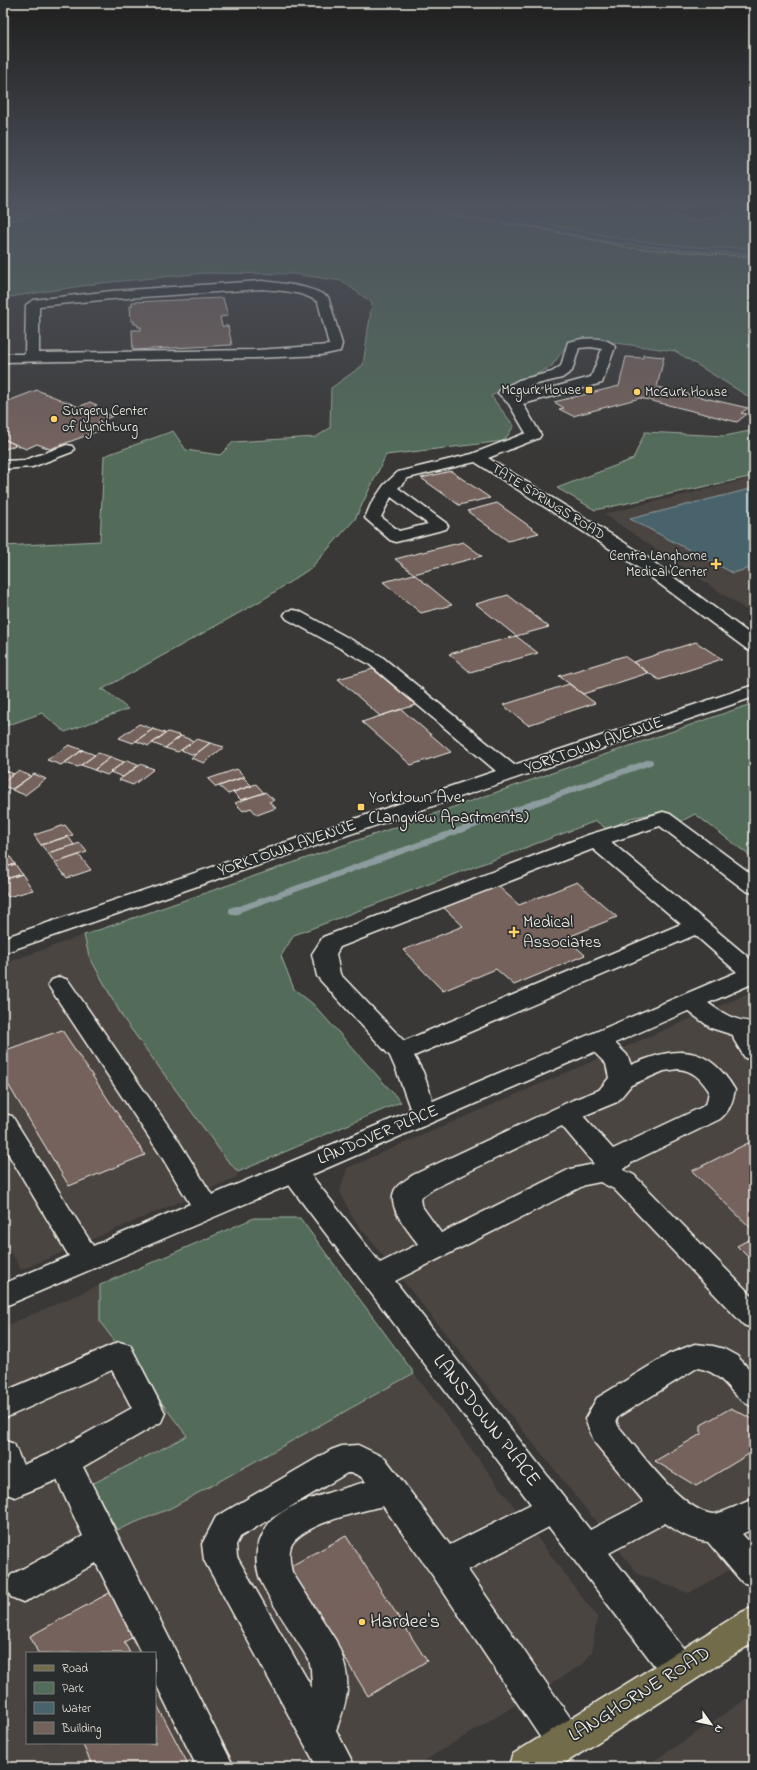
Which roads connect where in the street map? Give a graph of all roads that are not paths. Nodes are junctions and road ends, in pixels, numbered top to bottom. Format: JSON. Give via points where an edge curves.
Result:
{"nodes":[{"id":1,"x":193,"y":290,"type":"edge"},
{"id":2,"x":299,"y":290,"type":"edge"},
{"id":3,"x":3,"y":358,"type":"edge"},
{"id":4,"x":32,"y":358,"type":"junction"},
{"id":5,"x":515,"y":402,"type":"junction"},
{"id":6,"x":68,"y":449,"type":"dead end"},
{"id":7,"x":477,"y":457,"type":"junction"},
{"id":8,"x":3,"y":465,"type":"edge"},
{"id":9,"x":388,"y":488,"type":"dead end"},
{"id":10,"x":293,"y":615,"type":"dead end"},
{"id":11,"x":754,"y":646,"type":"edge"},
{"id":12,"x":754,"y":691,"type":"edge"},
{"id":13,"x":511,"y":773,"type":"junction"},
{"id":14,"x":596,"y":840,"type":"junction"},
{"id":15,"x":754,"y":886,"type":"edge"},
{"id":16,"x":697,"y":926,"type":"junction"},
{"id":17,"x":3,"y":946,"type":"edge"},
{"id":18,"x":754,"y":974,"type":"edge"},
{"id":19,"x":60,"y":985,"type":"dead end"},
{"id":20,"x":691,"y":1001,"type":"junction"},
{"id":21,"x":751,"y":1037,"type":"edge"},
{"id":22,"x":598,"y":1041,"type":"junction"},
{"id":23,"x":400,"y":1052,"type":"junction"},
{"id":24,"x":622,"y":1079,"type":"junction"},
{"id":25,"x":566,"y":1114,"type":"junction"},
{"id":26,"x":425,"y":1115,"type":"junction"},
{"id":27,"x":3,"y":1123,"type":"edge"},
{"id":28,"x":606,"y":1168,"type":"junction"},
{"id":29,"x":294,"y":1172,"type":"junction"},
{"id":30,"x":207,"y":1209,"type":"junction"},
{"id":31,"x":436,"y":1248,"type":"junction"},
{"id":32,"x":87,"y":1260,"type":"junction"},
{"id":33,"x":376,"y":1278,"type":"junction"},
{"id":34,"x":3,"y":1296,"type":"edge"},
{"id":35,"x":754,"y":1317,"type":"edge"},
{"id":36,"x":754,"y":1394,"type":"edge"},
{"id":37,"x":3,"y":1406,"type":"edge"},
{"id":38,"x":3,"y":1454,"type":"edge"},
{"id":39,"x":64,"y":1462,"type":"junction"},
{"id":40,"x":389,"y":1490,"type":"junction"},
{"id":41,"x":667,"y":1506,"type":"junction"},
{"id":42,"x":554,"y":1508,"type":"junction"},
{"id":43,"x":754,"y":1513,"type":"edge"},
{"id":44,"x":717,"y":1529,"type":"junction"},
{"id":45,"x":103,"y":1542,"type":"junction"},
{"id":46,"x":586,"y":1549,"type":"junction"},
{"id":47,"x":445,"y":1565,"type":"junction"},
{"id":48,"x":754,"y":1571,"type":"edge"},
{"id":49,"x":23,"y":1586,"type":"dead end"},
{"id":50,"x":754,"y":1623,"type":"edge"},
{"id":51,"x":679,"y":1670,"type":"junction"},
{"id":52,"x":317,"y":1732,"type":"junction"},
{"id":53,"x":565,"y":1742,"type":"junction"},
{"id":54,"x":216,"y":1767,"type":"edge"},
{"id":55,"x":337,"y":1767,"type":"edge"},
{"id":56,"x":526,"y":1767,"type":"edge"}],
"edges":[{"from":1,"to":4,"type":"street","via":[[112,295],[32,305]]},
{"from":2,"to":4,"type":"street","via":[[313,293],[324,300],[335,348],[264,354]]},
{"from":3,"to":4,"type":"street"},
{"from":5,"to":5,"type":"street","via":[[597,380],[609,347],[584,342],[573,345],[568,368],[524,383],[505,393]]},
{"from":5,"to":7,"type":"street","via":[[534,435]]},
{"from":6,"to":8,"type":"street","via":[[27,464]]},
{"from":7,"to":9,"type":"street","via":[[403,475]]},
{"from":7,"to":11,"type":"street","name":"TATE SPRINGS ROAD","via":[[635,557]]},
{"from":10,"to":13,"type":"street","via":[[375,660]]},
{"from":12,"to":13,"type":"street","name":"YORKTOWN AVENUE"},
{"from":13,"to":17,"type":"street","name":"YORKTOWN AVENUE"},
{"from":14,"to":15,"type":"street","via":[[663,818]]},
{"from":14,"to":16,"type":"street"},
{"from":14,"to":23,"type":"street","via":[[331,942],[324,954],[329,976]]},
{"from":16,"to":18,"type":"street"},
{"from":16,"to":23,"type":"street"},
{"from":18,"to":20,"type":"street","name":"LANDOVER PLACE"},
{"from":19,"to":30,"type":"street","via":[[169,1147]]},
{"from":20,"to":21,"type":"street","via":[[709,1017]]},
{"from":20,"to":22,"type":"street","name":"LANDOVER PLACE"},
{"from":22,"to":24,"type":"street","via":[[618,1061]]},
{"from":22,"to":26,"type":"street","name":"LANDOVER PLACE"},
{"from":23,"to":26,"type":"street"},
{"from":24,"to":25,"type":"street","via":[[608,1096]]},
{"from":24,"to":28,"type":"street","via":[[671,1060],[692,1060],[708,1072],[722,1090],[719,1106],[711,1112],[625,1154]]},
{"from":25,"to":28,"type":"street"},
{"from":25,"to":31,"type":"street","via":[[423,1182],[406,1194],[407,1207]]},
{"from":26,"to":29,"type":"street","name":"LANDOVER PLACE"},
{"from":27,"to":32,"type":"street"},
{"from":28,"to":31,"type":"street","via":[[579,1176]]},
{"from":28,"to":35,"type":"street","via":[[624,1182]]},
{"from":29,"to":30,"type":"street","name":"LANDOVER PLACE"},
{"from":29,"to":33,"type":"street","name":"LANSDOWN PLACE"},
{"from":30,"to":32,"type":"street","name":"LANDOVER PLACE"},
{"from":31,"to":33,"type":"street"},
{"from":32,"to":34,"type":"street","name":"LANDOVER PLACE"},
{"from":33,"to":42,"type":"street","name":"LANSDOWN PLACE"},
{"from":36,"to":41,"type":"street","via":[[726,1365],[713,1358],[695,1356],[608,1407],[600,1419],[606,1434]]},
{"from":37,"to":39,"type":"street","via":[[119,1354],[150,1413]]},
{"from":38,"to":39,"type":"street","via":[[16,1483]]},
{"from":39,"to":45,"type":"street"},
{"from":40,"to":47,"type":"street"},
{"from":40,"to":52,"type":"street","via":[[354,1499],[295,1522],[285,1529],[275,1546],[272,1557],[277,1578],[324,1653],[329,1669],[330,1691],[327,1708]]},
{"from":40,"to":52,"type":"street","via":[[374,1468],[358,1460],[342,1460],[228,1527],[219,1544],[221,1560]]},
{"from":41,"to":44,"type":"street","via":[[696,1526]]},
{"from":41,"to":46,"type":"street"},
{"from":42,"to":46,"type":"street","name":"LANSDOWN PLACE"},
{"from":42,"to":47,"type":"street"},
{"from":43,"to":44,"type":"street"},
{"from":44,"to":48,"type":"street"},
{"from":45,"to":49,"type":"street"},
{"from":45,"to":54,"type":"street"},
{"from":46,"to":51,"type":"street","name":"LANSDOWN PLACE"},
{"from":47,"to":53,"type":"street"},
{"from":50,"to":51,"type":"main road","name":"LANGHORNE ROAD"},
{"from":51,"to":53,"type":"main road","name":"LANGHORNE ROAD"},
{"from":52,"to":55,"type":"street"},
{"from":53,"to":56,"type":"main road","name":"LANGHORNE ROAD"}]}
